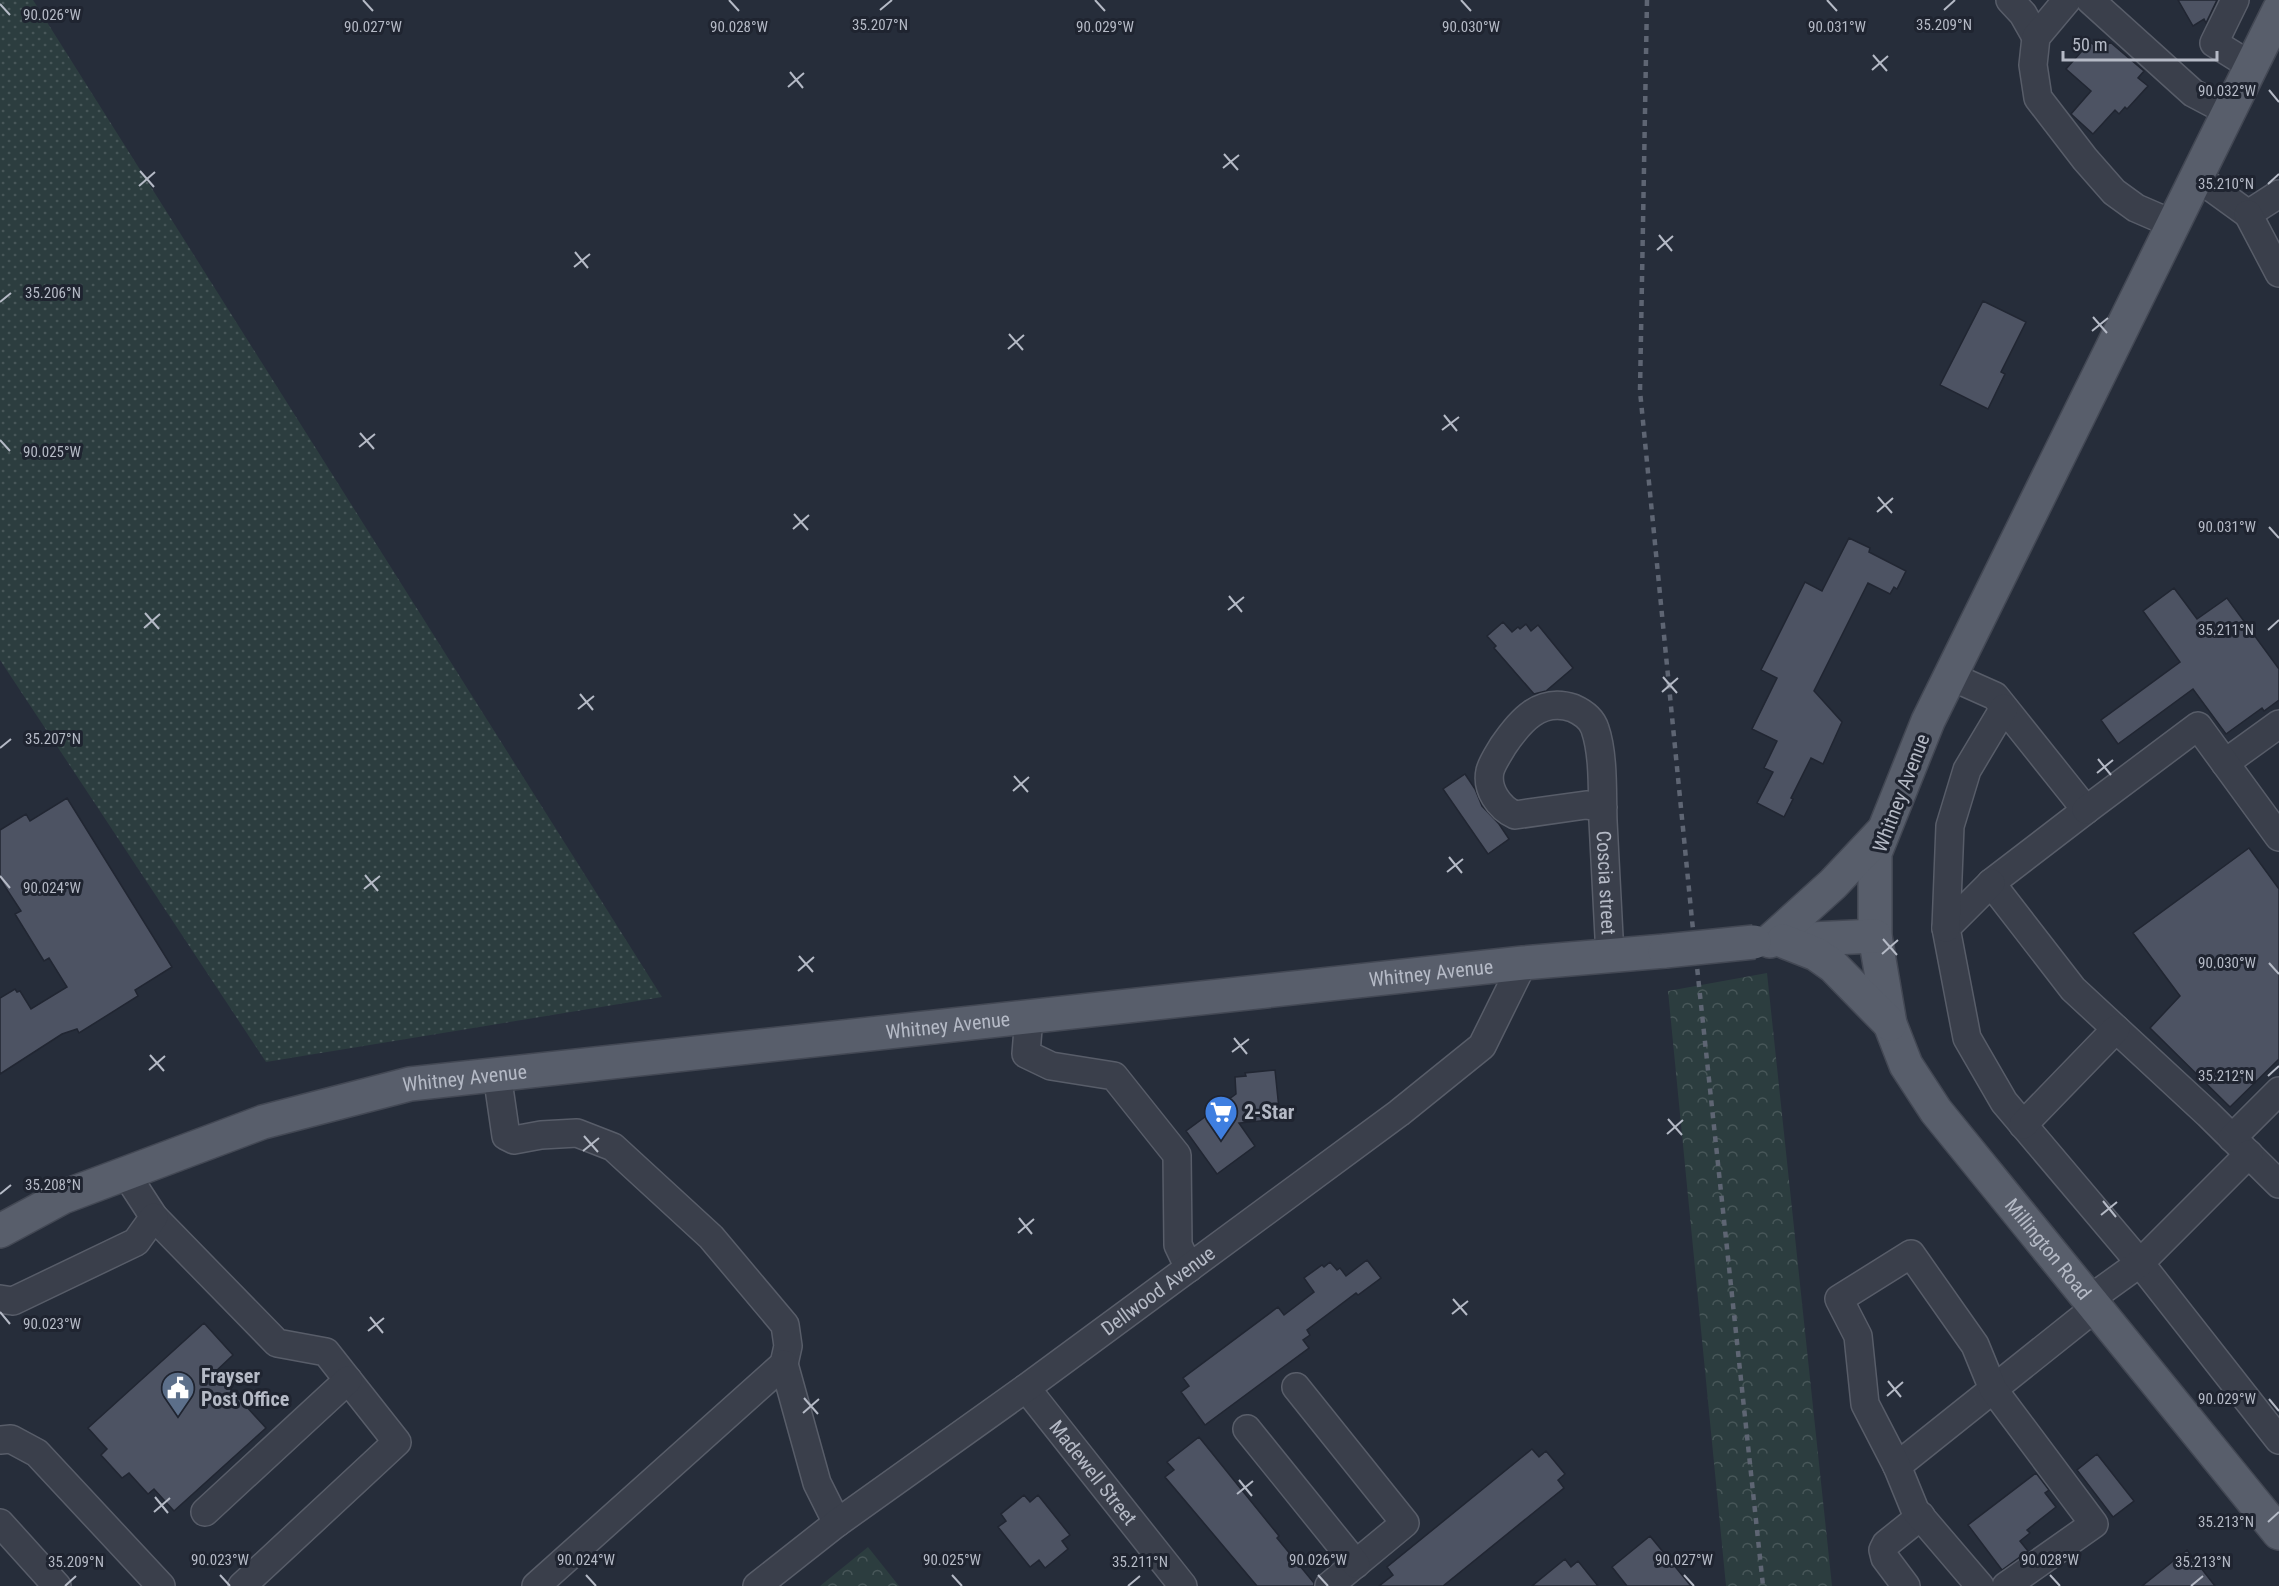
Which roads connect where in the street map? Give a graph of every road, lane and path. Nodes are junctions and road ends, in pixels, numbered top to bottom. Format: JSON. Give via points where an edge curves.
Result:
{"nodes":[{"id":1,"x":2010,"y":0,"type":"edge"},
{"id":2,"x":2067,"y":0,"type":"edge"},
{"id":3,"x":2090,"y":0,"type":"edge"},
{"id":4,"x":2235,"y":0,"type":"edge"},
{"id":5,"x":2279,"y":10,"type":"edge"},
{"id":6,"x":2036,"y":37,"type":"junction"},
{"id":7,"x":2251,"y":66,"type":"junction"},
{"id":8,"x":2229,"y":112,"type":"junction"},
{"id":9,"x":2197,"y":177,"type":"junction"},
{"id":10,"x":2279,"y":194,"type":"edge"},
{"id":11,"x":2248,"y":214,"type":"junction"},
{"id":12,"x":2173,"y":224,"type":"junction"},
{"id":13,"x":2279,"y":273,"type":"edge"},
{"id":14,"x":1950,"y":676,"type":"junction"},
{"id":15,"x":2004,"y":708,"type":"junction"},
{"id":16,"x":2279,"y":724,"type":"edge"},
{"id":17,"x":2225,"y":763,"type":"junction"},
{"id":18,"x":1603,"y":807,"type":"junction"},
{"id":19,"x":2086,"y":810,"type":"junction"},
{"id":20,"x":1885,"y":828,"type":"junction"},
{"id":21,"x":2279,"y":837,"type":"edge"},
{"id":22,"x":1991,"y":883,"type":"junction"},
{"id":23,"x":1946,"y":928,"type":"junction"},
{"id":24,"x":1875,"y":936,"type":"junction"},
{"id":25,"x":1769,"y":941,"type":"junction"},
{"id":26,"x":1610,"y":956,"type":"junction"},
{"id":27,"x":1523,"y":963,"type":"junction"},
{"id":28,"x":1029,"y":1016,"type":"junction"},
{"id":29,"x":1890,"y":1024,"type":"junction"},
{"id":30,"x":2116,"y":1029,"type":"junction"},
{"id":31,"x":497,"y":1074,"type":"junction"},
{"id":32,"x":2279,"y":1091,"type":"edge"},
{"id":33,"x":2023,"y":1125,"type":"junction"},
{"id":34,"x":2241,"y":1146,"type":"junction"},
{"id":35,"x":126,"y":1174,"type":"junction"},
{"id":36,"x":2279,"y":1184,"type":"edge"},
{"id":37,"x":154,"y":1217,"type":"junction"},
{"id":38,"x":0,"y":1231,"type":"edge"},
{"id":39,"x":2139,"y":1263,"type":"junction"},
{"id":40,"x":1189,"y":1268,"type":"junction"},
{"id":41,"x":0,"y":1299,"type":"edge"},
{"id":42,"x":2093,"y":1303,"type":"junction"},
{"id":43,"x":784,"y":1364,"type":"junction"},
{"id":44,"x":348,"y":1380,"type":"junction"},
{"id":45,"x":1296,"y":1387,"type":"dead end"},
{"id":46,"x":1026,"y":1388,"type":"junction"},
{"id":47,"x":1993,"y":1389,"type":"junction"},
{"id":48,"x":1247,"y":1429,"type":"dead end"},
{"id":49,"x":0,"y":1440,"type":"edge"},
{"id":50,"x":2279,"y":1440,"type":"edge"},
{"id":51,"x":1897,"y":1466,"type":"junction"},
{"id":52,"x":205,"y":1512,"type":"dead end"},
{"id":53,"x":1921,"y":1516,"type":"junction"},
{"id":54,"x":0,"y":1523,"type":"edge"},
{"id":55,"x":837,"y":1524,"type":"junction"},
{"id":56,"x":2279,"y":1533,"type":"edge"},
{"id":57,"x":1356,"y":1564,"type":"junction"},
{"id":58,"x":57,"y":1586,"type":"edge"},
{"id":59,"x":161,"y":1586,"type":"edge"},
{"id":60,"x":242,"y":1586,"type":"edge"},
{"id":61,"x":536,"y":1586,"type":"edge"},
{"id":62,"x":757,"y":1586,"type":"edge"},
{"id":63,"x":1183,"y":1586,"type":"edge"},
{"id":64,"x":1329,"y":1586,"type":"edge"},
{"id":65,"x":1906,"y":1586,"type":"edge"},
{"id":66,"x":1980,"y":1586,"type":"edge"},
{"id":67,"x":2006,"y":1586,"type":"edge"}],
"edges":[{"from":1,"to":6,"type":"street"},
{"from":2,"to":6,"type":"street"},
{"from":3,"to":8,"type":"street","via":[[2193,93]]},
{"from":4,"to":7,"type":"street","via":[[2214,43]]},
{"from":5,"to":7,"type":"main road","name":"Whitney Avenue"},
{"from":6,"to":12,"type":"street","via":[[2033,65],[2038,98],[2114,192],[2136,208]]},
{"from":7,"to":8,"type":"main road","name":"Whitney Avenue"},
{"from":8,"to":9,"type":"main road","name":"Whitney Avenue"},
{"from":9,"to":11,"type":"street"},
{"from":9,"to":12,"type":"main road","name":"Whitney Avenue"},
{"from":10,"to":11,"type":"street"},
{"from":11,"to":13,"type":"street"},
{"from":12,"to":14,"type":"main road","name":"Whitney Avenue"},
{"from":14,"to":15,"type":"street","via":[[1995,696]]},
{"from":14,"to":20,"type":"main road","name":"Whitney Avenue"},
{"from":15,"to":19,"type":"street"},
{"from":15,"to":23,"type":"street","via":[[1967,770],[1950,826]]},
{"from":16,"to":17,"type":"street"},
{"from":17,"to":19,"type":"street","via":[[2198,726]]},
{"from":17,"to":21,"type":"street"},
{"from":18,"to":18,"type":"street","name":"Coscia street","via":[[1595,728],[1583,712],[1564,706],[1535,710],[1516,727],[1490,771],[1496,799],[1515,815],[1586,805]]},
{"from":18,"to":26,"type":"street","name":"Coscia street"},
{"from":19,"to":22,"type":"street"},
{"from":20,"to":24,"type":"main road","name":"Whitney Avenue","via":[[1875,853]]},
{"from":20,"to":25,"type":"main road","via":[[1833,884]]},
{"from":22,"to":23,"type":"street"},
{"from":22,"to":30,"type":"street","via":[[2073,989]]},
{"from":23,"to":33,"type":"street","via":[[1967,1038],[2004,1102]]},
{"from":24,"to":25,"type":"main road","name":"Whitney Avenue"},
{"from":24,"to":29,"type":"main road","name":"Millington Road"},
{"from":25,"to":26,"type":"main road","name":"Whitney Avenue","bridge":true},
{"from":25,"to":29,"type":"main road","via":[[1816,954]]},
{"from":26,"to":27,"type":"main road","name":"Whitney Avenue"},
{"from":27,"to":28,"type":"main road","name":"Whitney Avenue"},
{"from":27,"to":40,"type":"street","name":"Dellwood Avenue","via":[[1482,1046],[1399,1113]]},
{"from":28,"to":31,"type":"main road","name":"Whitney Avenue"},
{"from":28,"to":40,"type":"street","via":[[1026,1054],[1051,1066],[1114,1076],[1177,1155],[1178,1245]]},
{"from":29,"to":42,"type":"main road","name":"Millington Road","via":[[1906,1065],[1936,1111]]},
{"from":30,"to":33,"type":"street"},
{"from":30,"to":34,"type":"street"},
{"from":31,"to":35,"type":"main road","name":"Whitney Avenue","via":[[410,1084],[263,1122]]},
{"from":31,"to":43,"type":"street","via":[[506,1136],[514,1140],[577,1133],[613,1147],[711,1237],[785,1325],[788,1346]]},
{"from":32,"to":34,"type":"street"},
{"from":33,"to":39,"type":"street"},
{"from":34,"to":36,"type":"street"},
{"from":34,"to":39,"type":"street"},
{"from":35,"to":37,"type":"street"},
{"from":35,"to":38,"type":"main road","name":"Whitney Avenue","via":[[63,1197]]},
{"from":37,"to":41,"type":"street","via":[[136,1242],[13,1301]]},
{"from":37,"to":44,"type":"street","via":[[277,1343],[326,1352]]},
{"from":39,"to":42,"type":"street"},
{"from":39,"to":50,"type":"street"},
{"from":40,"to":46,"type":"street","name":"Dellwood Avenue"},
{"from":42,"to":47,"type":"street"},
{"from":42,"to":56,"type":"main road","name":"Millington Road"},
{"from":43,"to":55,"type":"street","via":[[817,1483]]},
{"from":43,"to":61,"type":"street"},
{"from":44,"to":52,"type":"street"},
{"from":44,"to":60,"type":"street","via":[[397,1442]]},
{"from":45,"to":57,"type":"street","via":[[1405,1523]]},
{"from":46,"to":55,"type":"street","name":"Dellwood Avenue"},
{"from":46,"to":63,"type":"street","name":"Madewell Street"},
{"from":47,"to":51,"type":"street"},
{"from":47,"to":51,"type":"street","via":[[1975,1345],[1911,1254],[1839,1299],[1858,1336],[1865,1404]]},
{"from":47,"to":67,"type":"street","via":[[2094,1524]]},
{"from":48,"to":57,"type":"street"},
{"from":49,"to":59,"type":"street","via":[[11,1439],[37,1453]]},
{"from":51,"to":53,"type":"street"},
{"from":53,"to":65,"type":"street","via":[[1886,1544],[1883,1551]]},
{"from":53,"to":66,"type":"street"},
{"from":54,"to":58,"type":"street"},
{"from":55,"to":62,"type":"street","name":"Dellwood Avenue"},
{"from":57,"to":64,"type":"street"}]}
